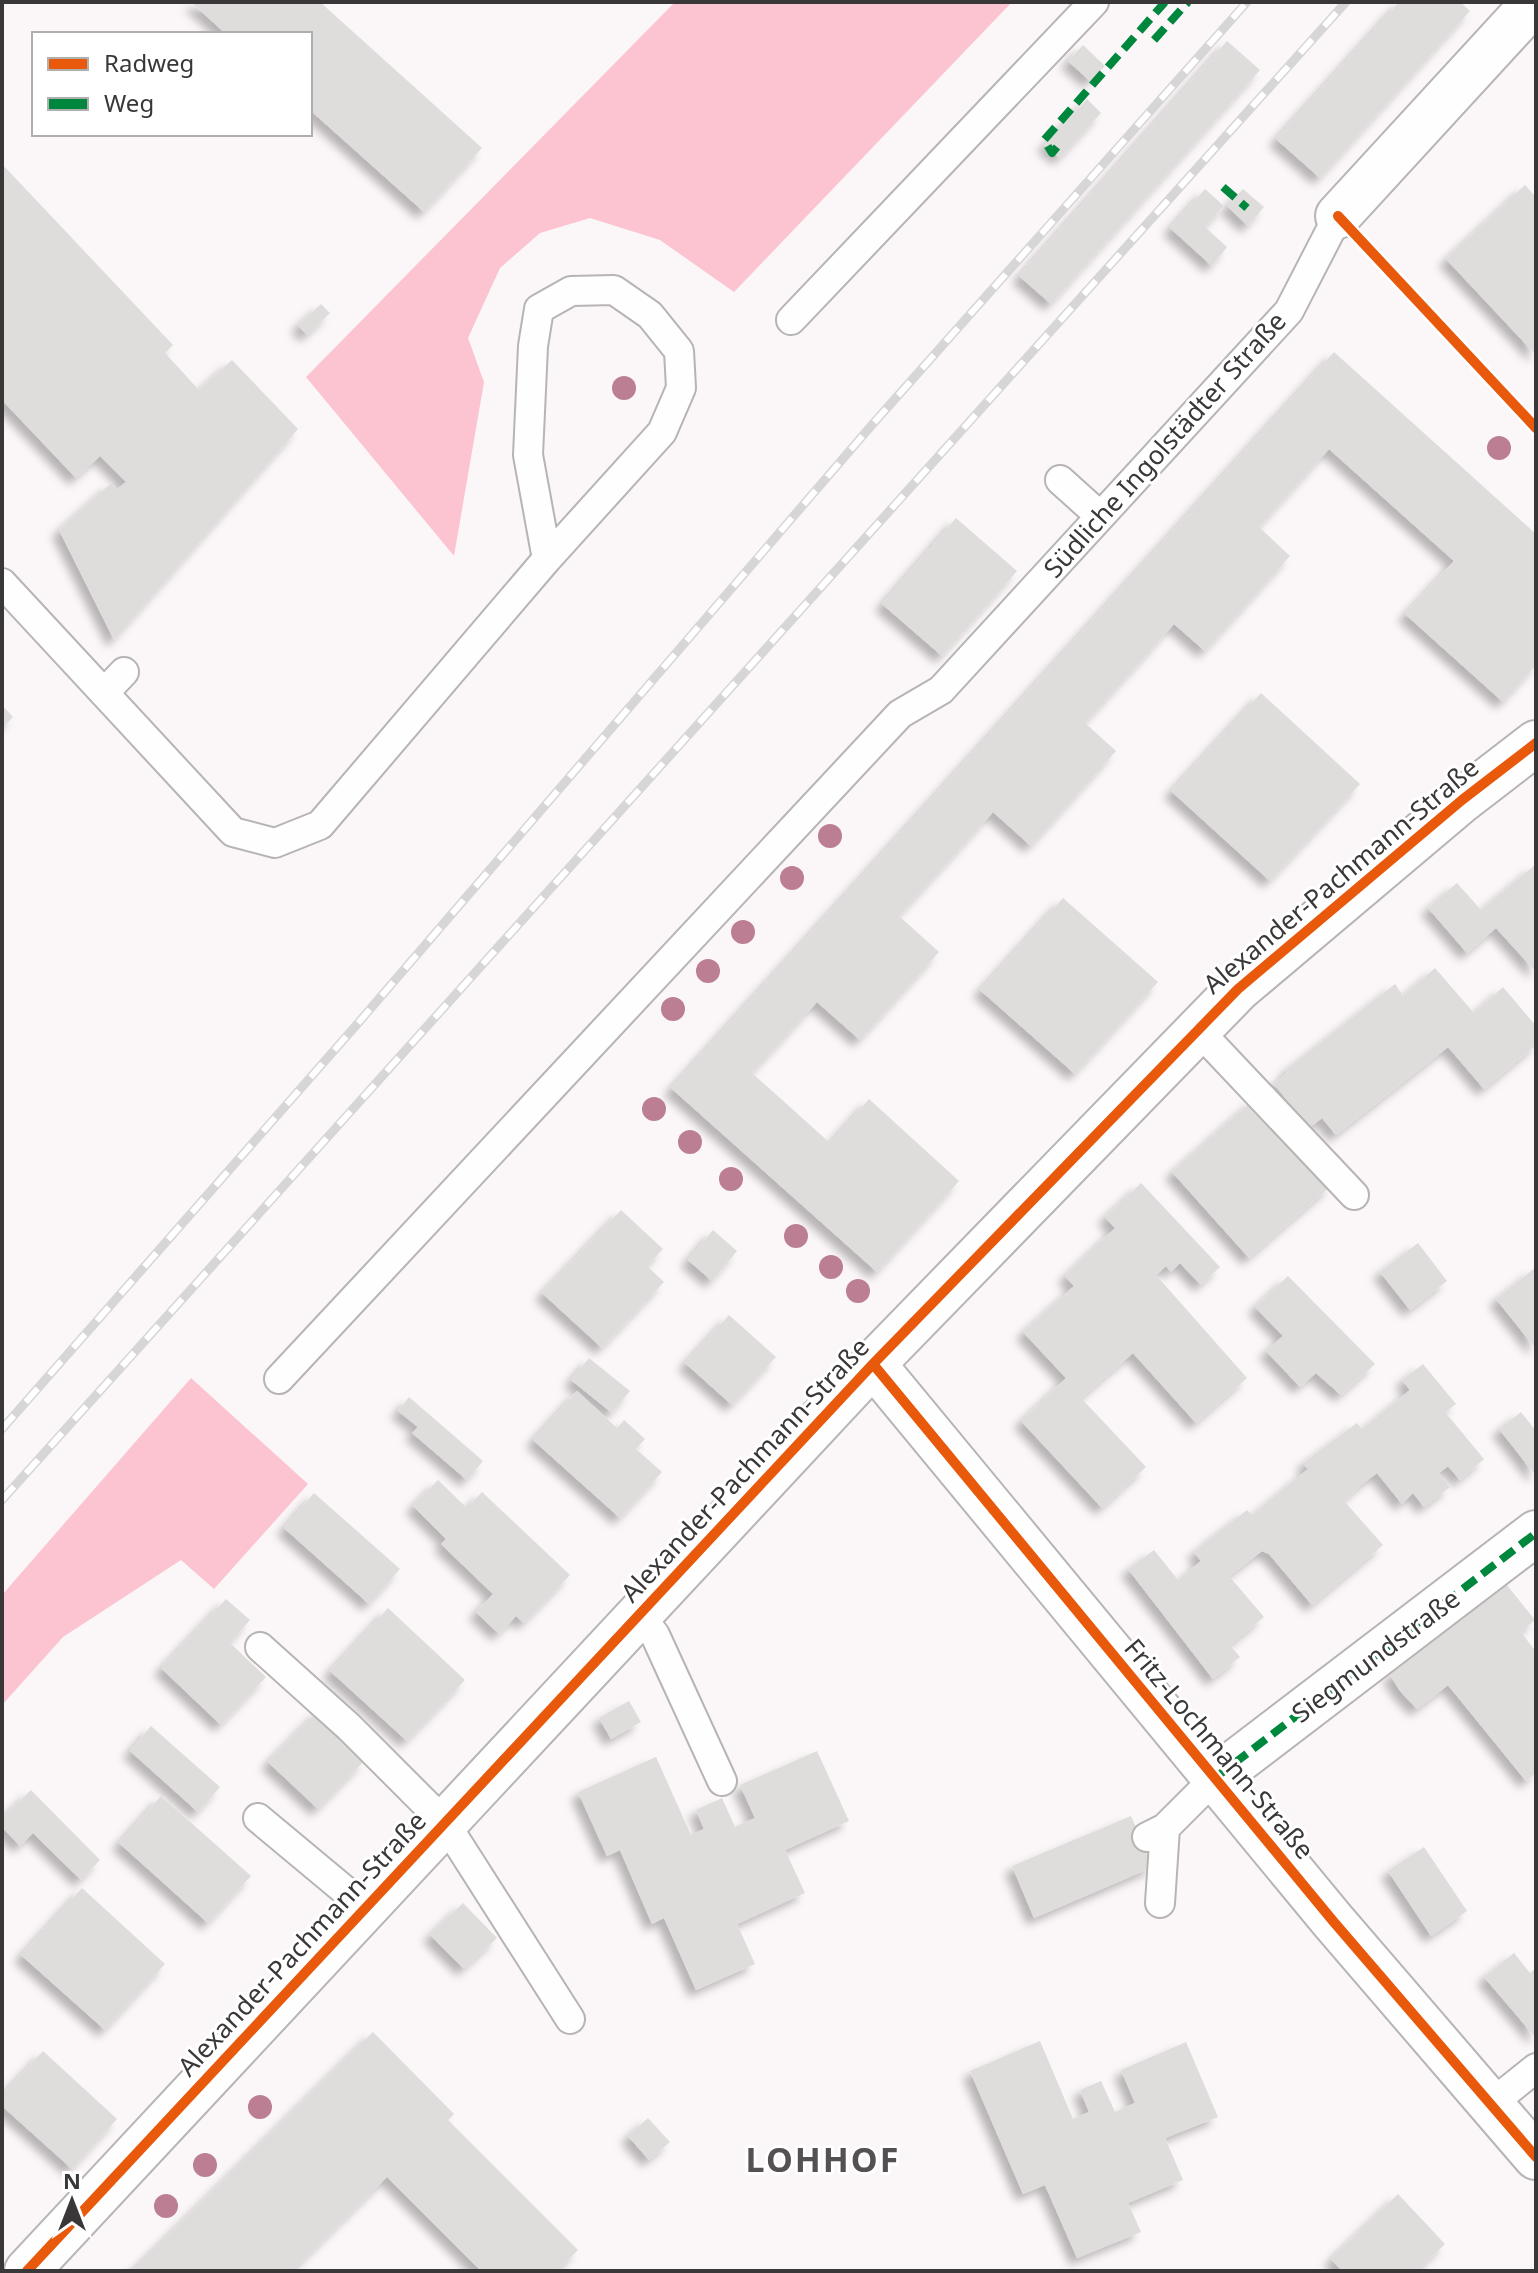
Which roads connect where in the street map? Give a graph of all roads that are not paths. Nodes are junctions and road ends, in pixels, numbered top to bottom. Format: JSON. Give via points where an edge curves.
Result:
{"nodes":[{"id":1,"x":1094,"y":2,"type":"edge"},
{"id":2,"x":1530,"y":5,"type":"edge"},
{"id":3,"x":1338,"y":216,"type":"joint"},
{"id":4,"x":791,"y":320,"type":"dead end"},
{"id":5,"x":1060,"y":480,"type":"dead end"},
{"id":6,"x":1100,"y":516,"type":"junction"},
{"id":7,"x":547,"y":559,"type":"junction"},
{"id":8,"x":2,"y":583,"type":"edge"},
{"id":9,"x":124,"y":672,"type":"dead end"},
{"id":10,"x":104,"y":693,"type":"junction"},
{"id":11,"x":1536,"y":743,"type":"edge"},
{"id":12,"x":1198,"y":1030,"type":"junction"},
{"id":13,"x":1354,"y":1195,"type":"dead end"},
{"id":14,"x":873,"y":1364,"type":"junction"},
{"id":15,"x":279,"y":1379,"type":"dead end"},
{"id":16,"x":1536,"y":1533,"type":"edge"},
{"id":17,"x":640,"y":1615,"type":"junction"},
{"id":18,"x":260,"y":1647,"type":"dead end"},
{"id":19,"x":1215,"y":1778,"type":"junction"},
{"id":20,"x":722,"y":1781,"type":"dead end"},
{"id":21,"x":258,"y":1818,"type":"dead end"},
{"id":22,"x":445,"y":1823,"type":"junction"},
{"id":23,"x":1160,"y":1903,"type":"dead end"},
{"id":24,"x":366,"y":1908,"type":"junction"},
{"id":25,"x":570,"y":2019,"type":"dead end"},
{"id":26,"x":1536,"y":2068,"type":"edge"},
{"id":27,"x":1491,"y":2104,"type":"junction"},
{"id":28,"x":1536,"y":2157,"type":"edge"},
{"id":29,"x":27,"y":2271,"type":"edge"}],
"edges":[{"from":1,"to":4,"type":"lane"},
{"from":2,"to":3,"type":"street","name":"Südliche Ingolstädter Straße"},
{"from":3,"to":6,"type":"lane","name":"Südliche Ingolstädter Straße","via":[[1289,311]]},
{"from":5,"to":6,"type":"lane"},
{"from":6,"to":15,"type":"lane","name":"Südliche Ingolstädter Straße","via":[[941,690],[900,714]]},
{"from":7,"to":7,"type":"lane","via":[[662,432],[681,388],[679,351],[650,315],[614,290],[571,291],[539,309],[528,455]]},
{"from":7,"to":10,"type":"lane","via":[[320,825],[275,843],[233,832]]},
{"from":8,"to":10,"type":"lane"},
{"from":9,"to":10,"type":"lane"},
{"from":11,"to":12,"type":"street","name":"Alexander-Pachmann-Straße","via":[[1247,981]]},
{"from":12,"to":13,"type":"lane"},
{"from":12,"to":14,"type":"street","name":"Alexander-Pachmann-Straße"},
{"from":14,"to":17,"type":"street","name":"Alexander-Pachmann-Straße"},
{"from":14,"to":19,"type":"street","name":"Fritz-Lochmann-Straße"},
{"from":16,"to":19,"type":"street","name":"Siegmundstraße"},
{"from":17,"to":20,"type":"lane","via":[[655,1635]]},
{"from":17,"to":22,"type":"street","name":"Alexander-Pachmann-Straße"},
{"from":18,"to":22,"type":"lane"},
{"from":19,"to":23,"type":"lane","via":[[1156,1833]]},
{"from":19,"to":27,"type":"street","name":"Fritz-Lochmann-Straße"},
{"from":21,"to":24,"type":"lane"},
{"from":22,"to":24,"type":"street","name":"Alexander-Pachmann-Straße"},
{"from":22,"to":25,"type":"lane"},
{"from":24,"to":29,"type":"street","name":"Alexander-Pachmann-Straße"},
{"from":26,"to":27,"type":"lane"},
{"from":27,"to":28,"type":"street","name":"Fritz-Lochmann-Straße"}]}
